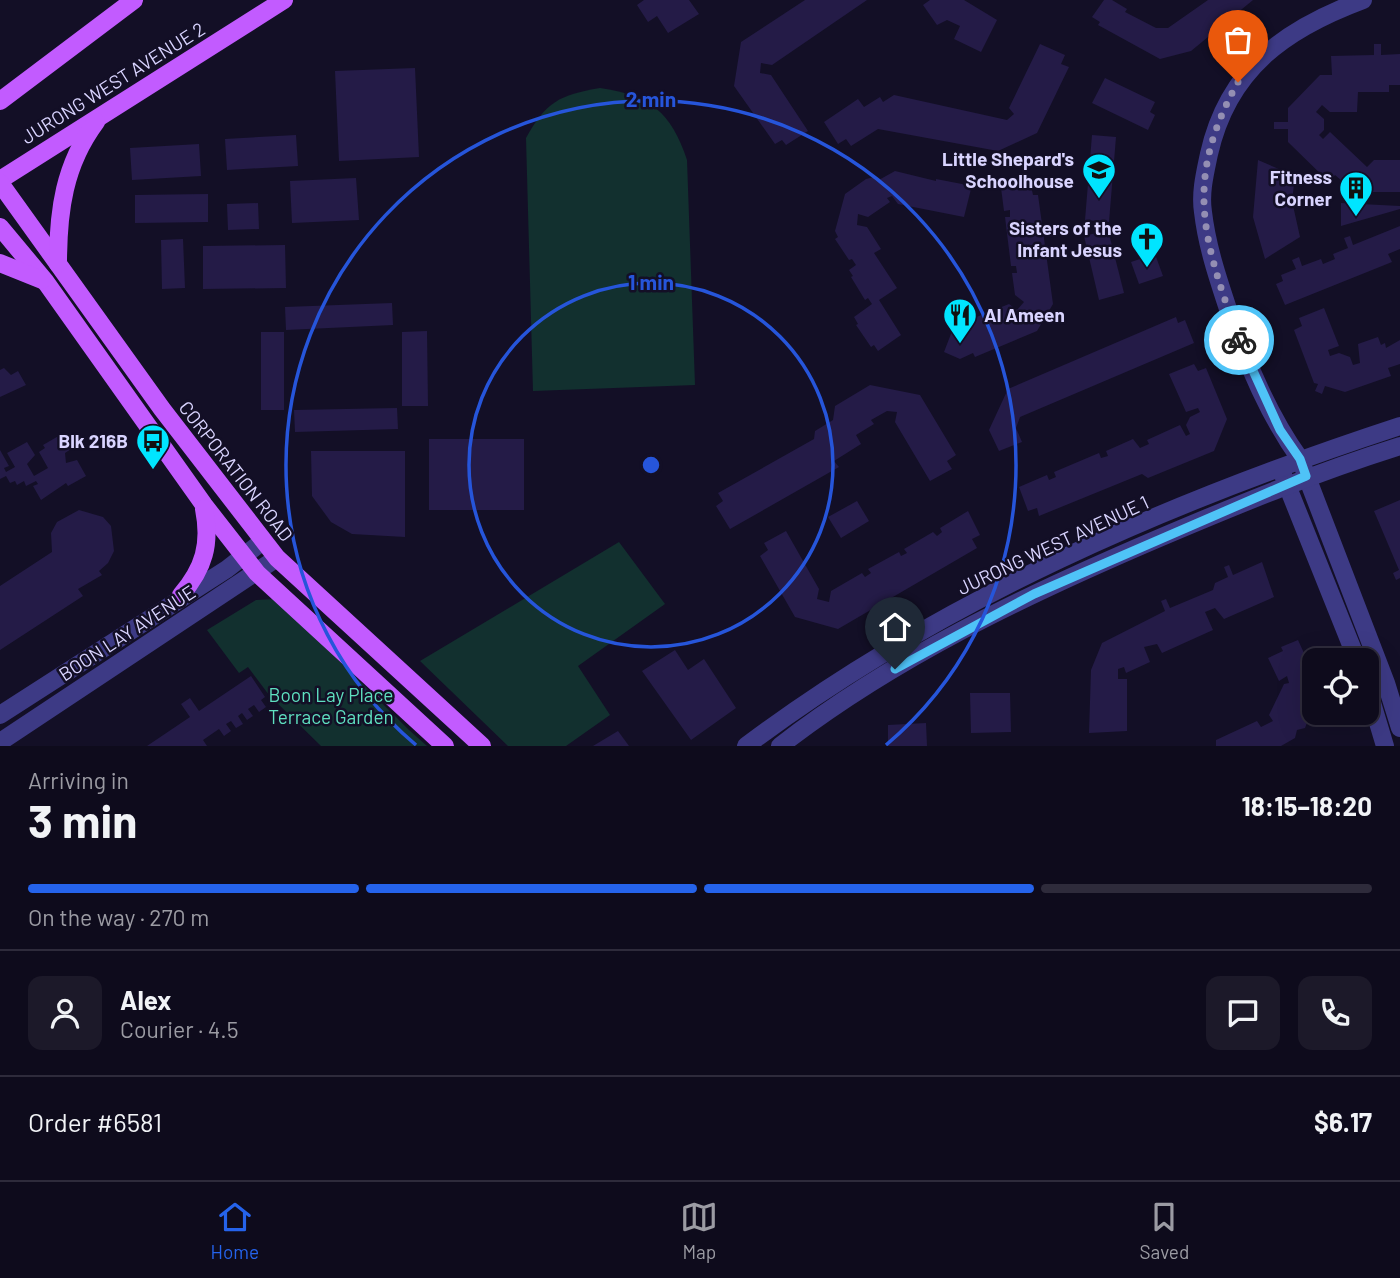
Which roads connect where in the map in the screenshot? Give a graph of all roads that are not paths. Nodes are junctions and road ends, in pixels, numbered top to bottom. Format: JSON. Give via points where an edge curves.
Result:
{"nodes":[{"id":1,"x":134,"y":0,"type":"edge"},
{"id":2,"x":284,"y":0,"type":"edge"},
{"id":3,"x":1363,"y":0,"type":"edge"},
{"id":4,"x":5,"y":95,"type":"edge"},
{"id":5,"x":99,"y":117,"type":"junction"},
{"id":6,"x":0,"y":182,"type":"edge"},
{"id":7,"x":0,"y":227,"type":"edge"},
{"id":8,"x":0,"y":263,"type":"edge"},
{"id":9,"x":58,"y":264,"type":"junction"},
{"id":10,"x":45,"y":281,"type":"junction"},
{"id":11,"x":1400,"y":426,"type":"edge"},
{"id":12,"x":1280,"y":430,"type":"junction"},
{"id":13,"x":1400,"y":446,"type":"edge"},
{"id":14,"x":1280,"y":466,"type":"junction"},
{"id":15,"x":1303,"y":467,"type":"junction"},
{"id":16,"x":1286,"y":484,"type":"junction"},
{"id":17,"x":204,"y":505,"type":"junction"},
{"id":18,"x":263,"y":541,"type":"junction"},
{"id":19,"x":244,"y":557,"type":"junction"},
{"id":20,"x":277,"y":558,"type":"junction"},
{"id":21,"x":257,"y":573,"type":"junction"},
{"id":22,"x":181,"y":595,"type":"junction"},
{"id":23,"x":1352,"y":648,"type":"edge"},
{"id":24,"x":0,"y":715,"type":"edge"},
{"id":25,"x":1379,"y":725,"type":"edge"},
{"id":26,"x":1400,"y":728,"type":"edge"},
{"id":27,"x":0,"y":742,"type":"edge"},
{"id":28,"x":444,"y":746,"type":"edge"},
{"id":29,"x":482,"y":746,"type":"edge"},
{"id":30,"x":746,"y":746,"type":"edge"},
{"id":31,"x":780,"y":746,"type":"edge"},
{"id":32,"x":1385,"y":746,"type":"edge"}],
"edges":[{"from":1,"to":4,"type":"main road"},
{"from":2,"to":5,"type":"main road","name":"JURONG WEST AVENUE 2"},
{"from":3,"to":12,"type":"street","via":[[1310,22],[1263,56],[1238,82],[1220,113],[1204,177],[1202,210],[1219,283],[1239,341]]},
{"from":5,"to":6,"type":"main road","name":"JURONG WEST AVENUE 2"},
{"from":5,"to":9,"type":"main road","via":[[62,191]]},
{"from":6,"to":9,"type":"main road","name":"CORPORATION ROAD"},
{"from":7,"to":10,"type":"main road"},
{"from":8,"to":10,"type":"main road"},
{"from":9,"to":18,"type":"main road","name":"CORPORATION ROAD"},
{"from":10,"to":17,"type":"main road"},
{"from":11,"to":15,"type":"street","name":"JURONG WEST AVENUE 1"},
{"from":12,"to":14,"type":"street"},
{"from":12,"to":15,"type":"street"},
{"from":13,"to":15,"type":"street","name":"JURONG WEST AVENUE 1"},
{"from":14,"to":15,"type":"street","name":"JURONG WEST AVENUE 1"},
{"from":14,"to":16,"type":"street"},
{"from":14,"to":30,"type":"street","name":"JURONG WEST AVENUE 1","via":[[1105,540],[911,636],[830,685]]},
{"from":15,"to":16,"type":"street","name":"JURONG WEST AVENUE 1"},
{"from":15,"to":26,"type":"street"},
{"from":16,"to":23,"type":"street"},
{"from":16,"to":31,"type":"street","name":"JURONG WEST AVENUE 1","via":[[1034,594],[839,702]]},
{"from":17,"to":19,"type":"main road"},
{"from":17,"to":22,"type":"main road","via":[[208,529],[199,574]]},
{"from":18,"to":19,"type":"street","name":"BOON LAY AVENUE"},
{"from":18,"to":20,"type":"main road","name":"CORPORATION ROAD"},
{"from":19,"to":21,"type":"main road"},
{"from":19,"to":22,"type":"street","name":"BOON LAY AVENUE"},
{"from":20,"to":21,"type":"street","name":"BOON LAY AVENUE"},
{"from":20,"to":29,"type":"main road","name":"CORPORATION ROAD"},
{"from":21,"to":27,"type":"street","name":"BOON LAY AVENUE"},
{"from":21,"to":28,"type":"main road"},
{"from":22,"to":24,"type":"street","name":"BOON LAY AVENUE"},
{"from":25,"to":32,"type":"street"}]}
